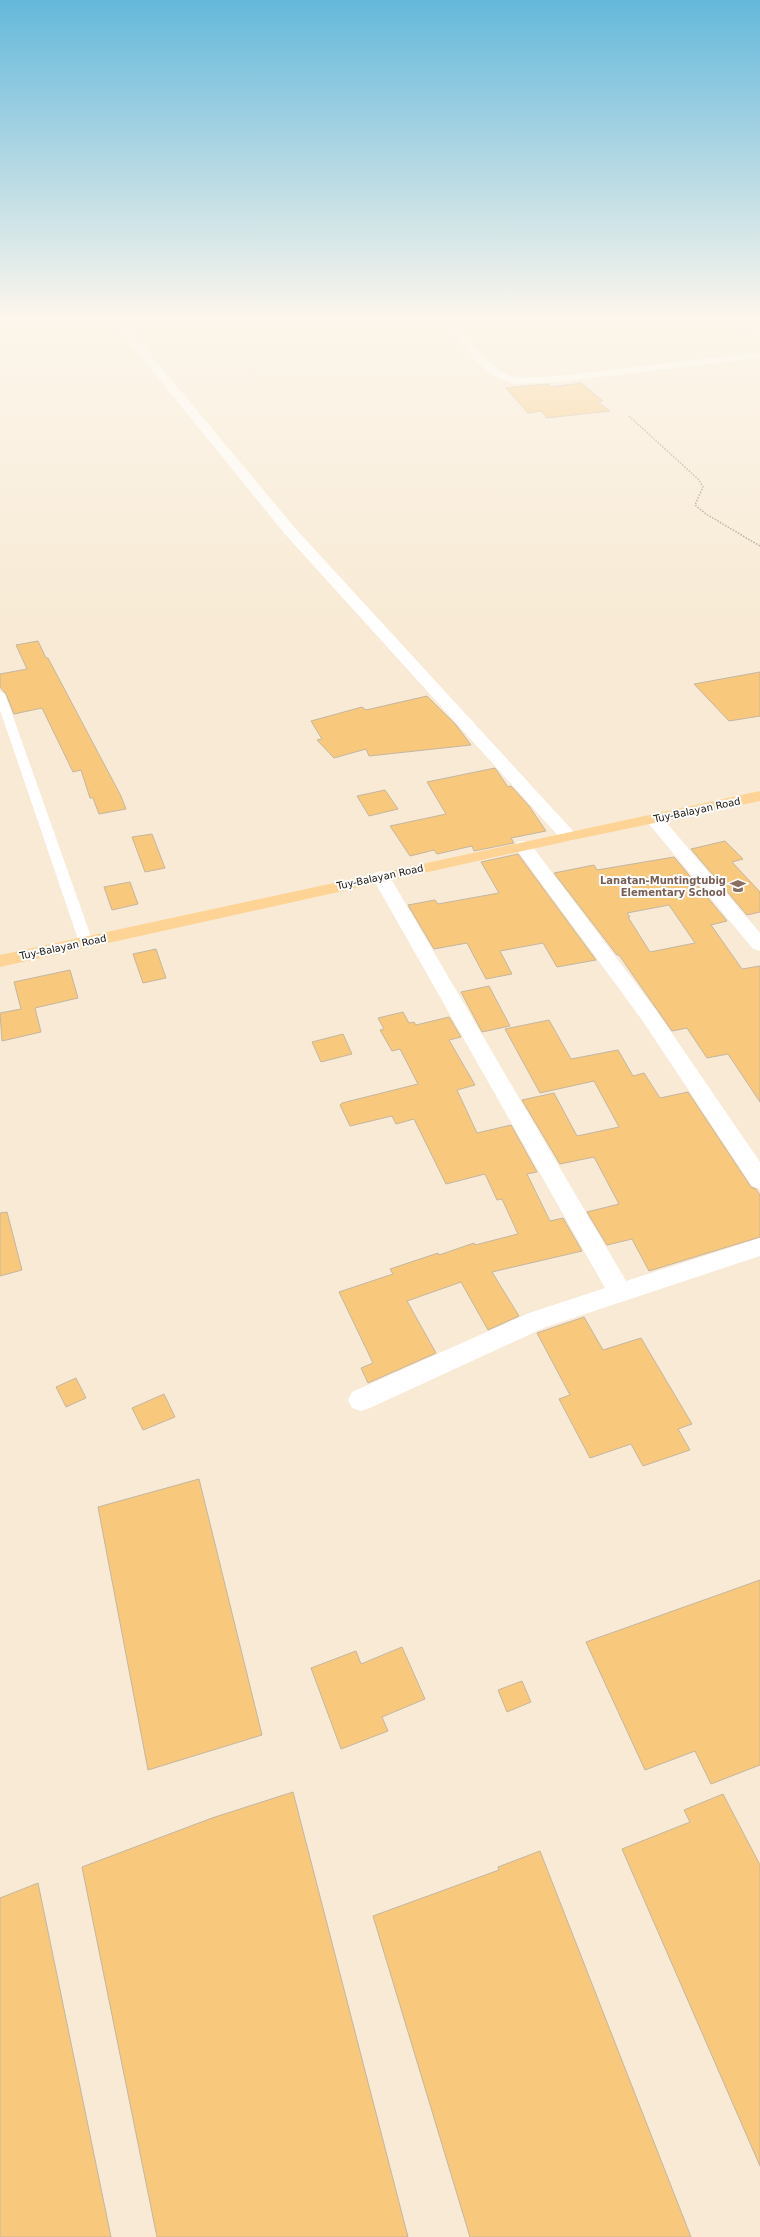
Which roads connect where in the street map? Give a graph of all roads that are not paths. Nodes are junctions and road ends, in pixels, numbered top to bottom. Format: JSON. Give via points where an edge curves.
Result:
{"nodes":[{"id":1,"x":199,"y":422,"type":"edge"},
{"id":2,"x":0,"y":694,"type":"edge"},
{"id":3,"x":760,"y":796,"type":"edge"},
{"id":4,"x":654,"y":818,"type":"junction"},
{"id":5,"x":568,"y":836,"type":"junction"},
{"id":6,"x":523,"y":846,"type":"junction"},
{"id":7,"x":381,"y":877,"type":"junction"},
{"id":8,"x":86,"y":942,"type":"junction"},
{"id":9,"x":760,"y":945,"type":"edge"},
{"id":10,"x":0,"y":961,"type":"edge"},
{"id":11,"x":760,"y":1180,"type":"edge"},
{"id":12,"x":760,"y":1247,"type":"edge"},
{"id":13,"x":620,"y":1293,"type":"junction"},
{"id":14,"x":361,"y":1400,"type":"dead end"}],
"edges":[{"from":1,"to":5,"type":"street","via":[[289,530]]},
{"from":2,"to":8,"type":"lane"},
{"from":3,"to":4,"type":"main road","name":"Tuy-Balayan Road"},
{"from":4,"to":5,"type":"main road","name":"Tuy-Balayan Road"},
{"from":4,"to":9,"type":"street"},
{"from":5,"to":6,"type":"main road","name":"Tuy-Balayan Road"},
{"from":6,"to":7,"type":"main road","name":"Tuy-Balayan Road"},
{"from":6,"to":11,"type":"street","via":[[649,1015]]},
{"from":7,"to":8,"type":"main road","name":"Tuy-Balayan Road"},
{"from":7,"to":13,"type":"street"},
{"from":8,"to":10,"type":"main road","name":"Tuy-Balayan Road"},
{"from":12,"to":13,"type":"street"},
{"from":13,"to":14,"type":"street","via":[[538,1320]]}]}
